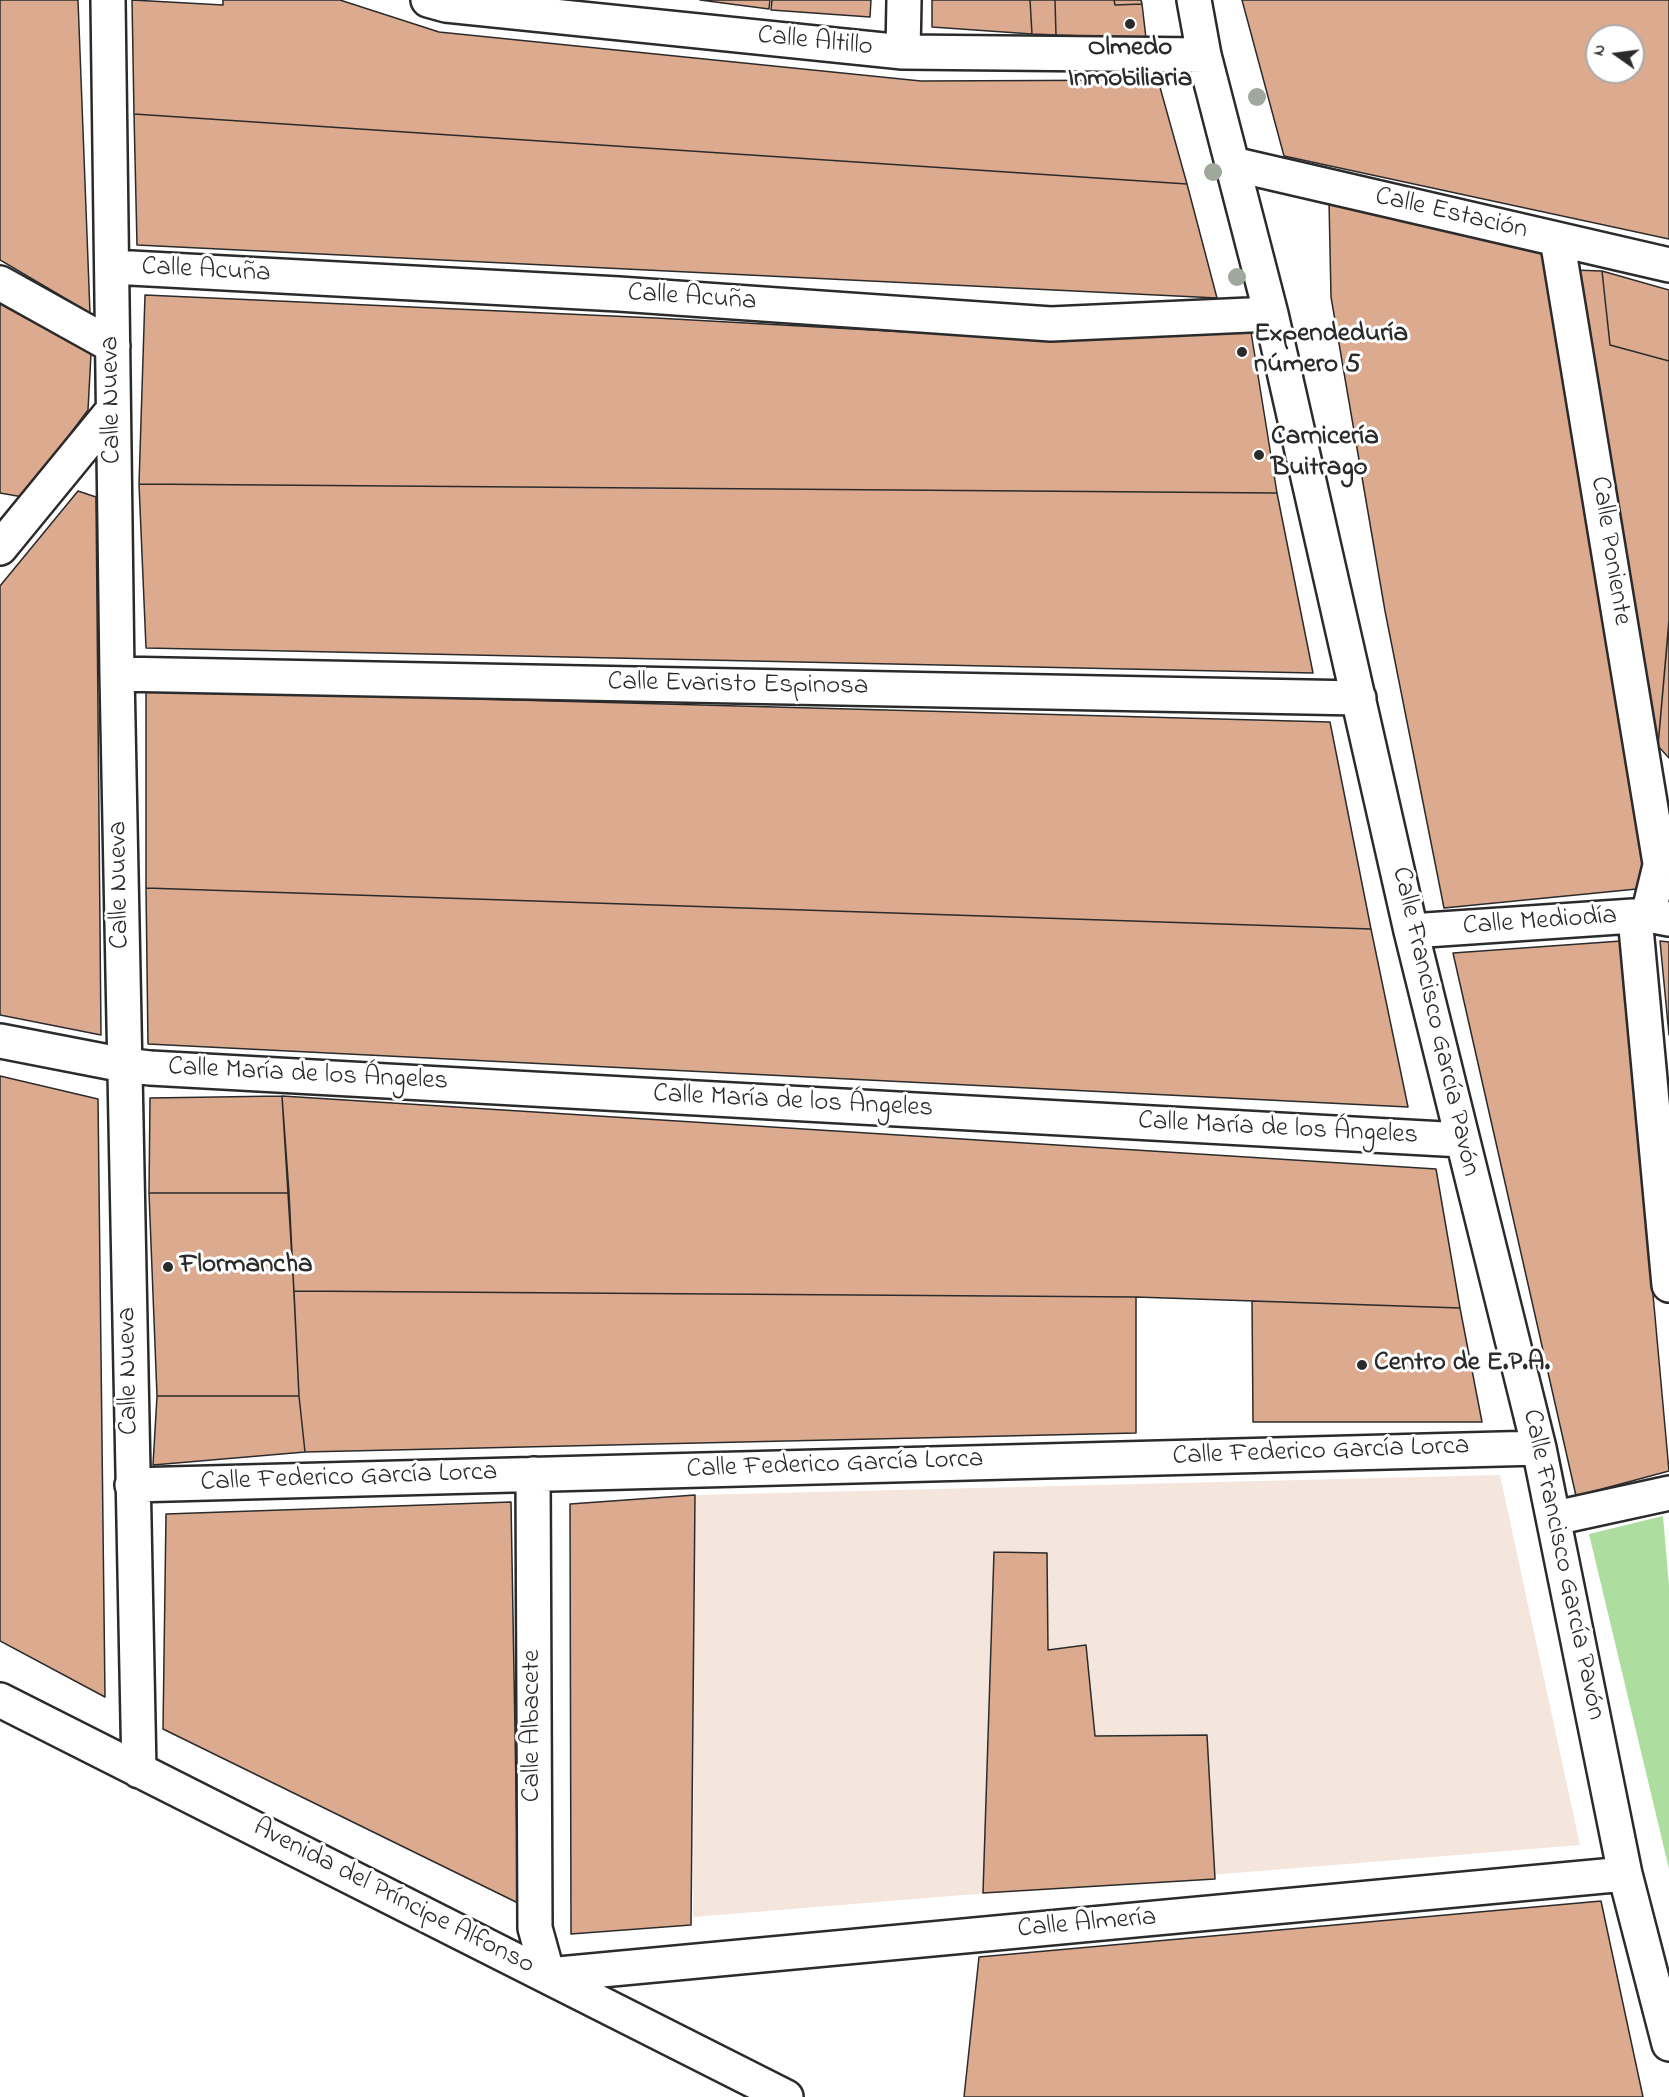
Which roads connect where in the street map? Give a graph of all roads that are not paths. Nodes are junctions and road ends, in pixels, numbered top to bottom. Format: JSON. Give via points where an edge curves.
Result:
{"nodes":[{"id":1,"x":108,"y":0,"type":"edge"},
{"id":2,"x":428,"y":0,"type":"edge"},
{"id":3,"x":904,"y":0,"type":"edge"},
{"id":4,"x":1194,"y":0,"type":"edge"},
{"id":5,"x":903,"y":52,"type":"junction"},
{"id":6,"x":1204,"y":55,"type":"junction"},
{"id":7,"x":1233,"y":164,"type":"junction"},
{"id":8,"x":1557,"y":239,"type":"junction"},
{"id":9,"x":1669,"y":265,"type":"edge"},
{"id":10,"x":112,"y":267,"type":"junction"},
{"id":11,"x":0,"y":283,"type":"edge"},
{"id":12,"x":1271,"y":314,"type":"junction"},
{"id":13,"x":113,"y":346,"type":"junction"},
{"id":14,"x":113,"y":410,"type":"junction"},
{"id":15,"x":0,"y":548,"type":"edge"},
{"id":16,"x":117,"y":674,"type":"junction"},
{"id":17,"x":1359,"y":698,"type":"junction"},
{"id":18,"x":1669,"y":829,"type":"edge"},
{"id":19,"x":1660,"y":863,"type":"junction"},
{"id":20,"x":1651,"y":917,"type":"edge"},
{"id":21,"x":1411,"y":931,"type":"junction"},
{"id":22,"x":0,"y":1041,"type":"edge"},
{"id":23,"x":124,"y":1065,"type":"junction"},
{"id":24,"x":1462,"y":1140,"type":"junction"},
{"id":25,"x":1669,"y":1285,"type":"edge"},
{"id":26,"x":1539,"y":1448,"type":"junction"},
{"id":27,"x":533,"y":1474,"type":"junction"},
{"id":28,"x":132,"y":1485,"type":"junction"},
{"id":29,"x":1669,"y":1493,"type":"edge"},
{"id":30,"x":1555,"y":1518,"type":"junction"},
{"id":31,"x":0,"y":1700,"type":"edge"},
{"id":32,"x":139,"y":1771,"type":"junction"},
{"id":33,"x":1625,"y":1874,"type":"junction"},
{"id":34,"x":548,"y":1975,"type":"junction"},
{"id":35,"x":1669,"y":2044,"type":"edge"},
{"id":36,"x":786,"y":2097,"type":"edge"}],
"edges":[{"from":1,"to":10,"type":"street","name":"Calle Nueva"},
{"from":2,"to":5,"type":"street","name":"Calle Altillo"},
{"from":3,"to":5,"type":"street"},
{"from":4,"to":6,"type":"street","name":"Calle Francisco García Pavón"},
{"from":5,"to":6,"type":"street","name":"Calle Altillo"},
{"from":6,"to":7,"type":"street","name":"Calle Francisco García Pavón"},
{"from":7,"to":8,"type":"street","name":"Calle Estación"},
{"from":7,"to":12,"type":"street","name":"Calle Francisco García Pavón"},
{"from":8,"to":9,"type":"street","name":"Calle Estación"},
{"from":8,"to":19,"type":"street","name":"Calle Poniente"},
{"from":10,"to":12,"type":"street","name":"Calle Acuña","via":[[619,294],[1051,324]]},
{"from":10,"to":13,"type":"street","name":"Calle Nueva"},
{"from":11,"to":13,"type":"street"},
{"from":12,"to":17,"type":"street","name":"Calle Francisco García Pavón"},
{"from":13,"to":14,"type":"street","name":"Calle Nueva"},
{"from":14,"to":15,"type":"street"},
{"from":14,"to":16,"type":"street","name":"Calle Nueva"},
{"from":16,"to":17,"type":"street","name":"Calle Evaristo Espinosa"},
{"from":16,"to":23,"type":"street","name":"Calle Nueva"},
{"from":17,"to":21,"type":"street","name":"Calle Francisco García Pavón"},
{"from":18,"to":19,"type":"street"},
{"from":19,"to":20,"type":"street"},
{"from":20,"to":21,"type":"street","name":"Calle Mediodía"},
{"from":20,"to":25,"type":"street"},
{"from":21,"to":24,"type":"street","name":"Calle Francisco García Pavón"},
{"from":22,"to":23,"type":"street","name":"Calle María de los Ángeles"},
{"from":23,"to":24,"type":"street","name":"Calle María de los Ángeles"},
{"from":23,"to":28,"type":"street","name":"Calle Nueva"},
{"from":24,"to":26,"type":"street","name":"Calle Francisco García Pavón"},
{"from":26,"to":27,"type":"street","name":"Calle Federico García Lorca"},
{"from":26,"to":30,"type":"street","name":"Calle Francisco García Pavón"},
{"from":27,"to":28,"type":"street","name":"Calle Federico García Lorca"},
{"from":27,"to":34,"type":"street","name":"Calle Albacete","via":[[535,1928]]},
{"from":28,"to":32,"type":"street","name":"Calle Nueva"},
{"from":29,"to":30,"type":"street"},
{"from":30,"to":33,"type":"street","name":"Calle Francisco García Pavón"},
{"from":31,"to":32,"type":"street","name":"Avenida del Príncipe Alfonso"},
{"from":32,"to":34,"type":"street","name":"Avenida del Príncipe Alfonso"},
{"from":33,"to":34,"type":"street","name":"Calle Almería"},
{"from":33,"to":35,"type":"street","name":"Calle Francisco García Pavón"},
{"from":34,"to":36,"type":"street","name":"Avenida del Príncipe Alfonso"}]}
